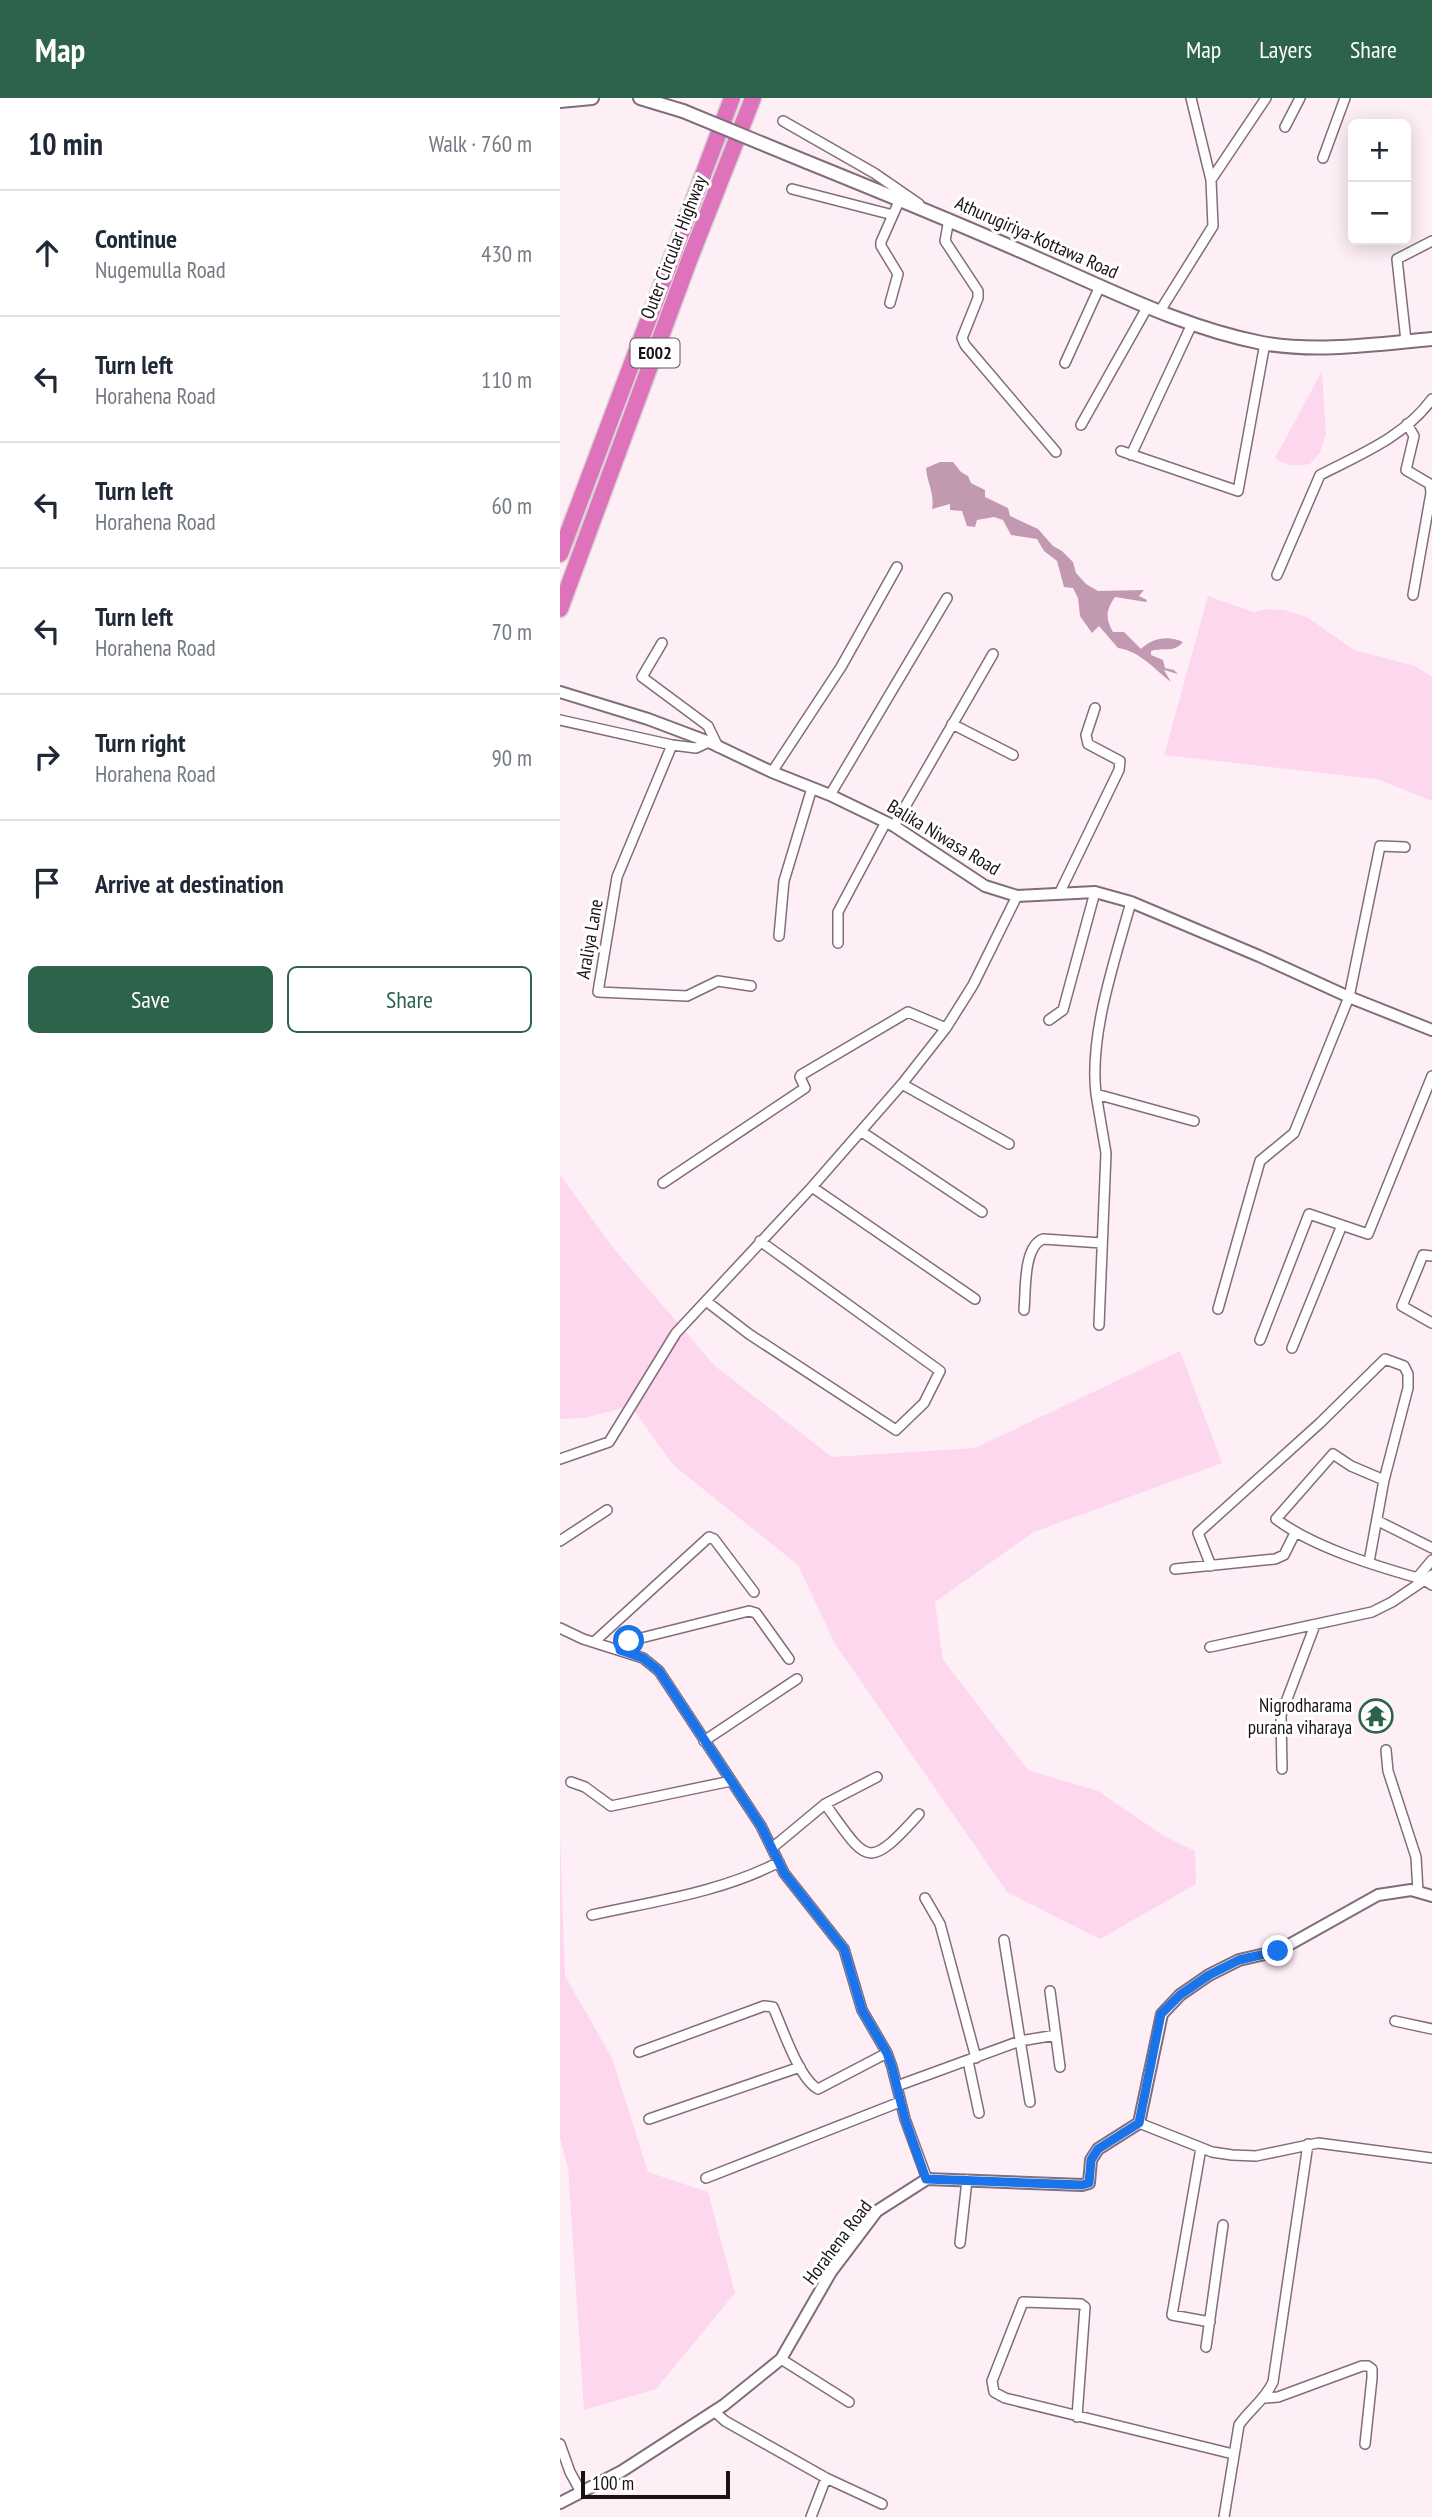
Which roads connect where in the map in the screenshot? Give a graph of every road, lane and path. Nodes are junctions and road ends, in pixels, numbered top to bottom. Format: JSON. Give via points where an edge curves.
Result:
{"nodes":[{"id":1,"x":592,"y":98,"type":"edge"},
{"id":2,"x":640,"y":98,"type":"edge"},
{"id":3,"x":732,"y":98,"type":"edge"},
{"id":4,"x":753,"y":98,"type":"edge"},
{"id":5,"x":1191,"y":98,"type":"edge"},
{"id":6,"x":1266,"y":98,"type":"edge"},
{"id":7,"x":1300,"y":98,"type":"edge"},
{"id":8,"x":1345,"y":98,"type":"edge"},
{"id":9,"x":560,"y":102,"type":"edge"},
{"id":10,"x":783,"y":121,"type":"dead end"},
{"id":11,"x":1285,"y":127,"type":"dead end"},
{"id":12,"x":1323,"y":158,"type":"dead end"},
{"id":13,"x":1211,"y":180,"type":"junction"},
{"id":14,"x":792,"y":189,"type":"dead end"},
{"id":15,"x":900,"y":200,"type":"junction"},
{"id":16,"x":930,"y":212,"type":"junction"},
{"id":17,"x":893,"y":215,"type":"junction"},
{"id":18,"x":949,"y":219,"type":"junction"},
{"id":19,"x":1432,"y":241,"type":"edge"},
{"id":20,"x":1100,"y":286,"type":"junction"},
{"id":21,"x":890,"y":303,"type":"dead end"},
{"id":22,"x":1154,"y":309,"type":"junction"},
{"id":23,"x":1192,"y":324,"type":"junction"},
{"id":24,"x":1432,"y":339,"type":"edge"},
{"id":25,"x":1406,"y":341,"type":"junction"},
{"id":26,"x":1265,"y":343,"type":"junction"},
{"id":27,"x":1065,"y":363,"type":"dead end"},
{"id":28,"x":1432,"y":399,"type":"edge"},
{"id":29,"x":1407,"y":424,"type":"junction"},
{"id":30,"x":1081,"y":425,"type":"dead end"},
{"id":31,"x":1121,"y":450,"type":"dead end"},
{"id":32,"x":1056,"y":452,"type":"dead end"},
{"id":33,"x":1131,"y":455,"type":"junction"},
{"id":34,"x":560,"y":554,"type":"edge"},
{"id":35,"x":897,"y":567,"type":"dead end"},
{"id":36,"x":1277,"y":575,"type":"dead end"},
{"id":37,"x":1413,"y":595,"type":"dead end"},
{"id":38,"x":947,"y":598,"type":"dead end"},
{"id":39,"x":560,"y":609,"type":"edge"},
{"id":40,"x":662,"y":643,"type":"dead end"},
{"id":41,"x":993,"y":654,"type":"dead end"},
{"id":42,"x":560,"y":692,"type":"edge"},
{"id":43,"x":1095,"y":708,"type":"dead end"},
{"id":44,"x":560,"y":720,"type":"edge"},
{"id":45,"x":952,"y":723,"type":"junction"},
{"id":46,"x":672,"y":745,"type":"junction"},
{"id":47,"x":714,"y":745,"type":"junction"},
{"id":48,"x":1013,"y":755,"type":"dead end"},
{"id":49,"x":772,"y":772,"type":"junction"},
{"id":50,"x":812,"y":788,"type":"junction"},
{"id":51,"x":831,"y":795,"type":"junction"},
{"id":52,"x":890,"y":824,"type":"junction"},
{"id":53,"x":1405,"y":847,"type":"dead end"},
{"id":54,"x":1094,"y":892,"type":"junction"},
{"id":55,"x":1059,"y":894,"type":"junction"},
{"id":56,"x":1017,"y":896,"type":"junction"},
{"id":57,"x":1130,"y":902,"type":"junction"},
{"id":58,"x":779,"y":936,"type":"dead end"},
{"id":59,"x":838,"y":943,"type":"dead end"},
{"id":60,"x":751,"y":986,"type":"dead end"},
{"id":61,"x":1349,"y":998,"type":"junction"},
{"id":62,"x":1049,"y":1020,"type":"dead end"},
{"id":63,"x":946,"y":1028,"type":"junction"},
{"id":64,"x":1432,"y":1029,"type":"edge"},
{"id":65,"x":1432,"y":1076,"type":"edge"},
{"id":66,"x":902,"y":1084,"type":"junction"},
{"id":67,"x":1096,"y":1094,"type":"junction"},
{"id":68,"x":1194,"y":1121,"type":"dead end"},
{"id":69,"x":862,"y":1132,"type":"junction"},
{"id":70,"x":1009,"y":1143,"type":"dead end"},
{"id":71,"x":663,"y":1183,"type":"dead end"},
{"id":72,"x":812,"y":1187,"type":"junction"},
{"id":73,"x":982,"y":1213,"type":"dead end"},
{"id":74,"x":1342,"y":1226,"type":"junction"},
{"id":75,"x":760,"y":1241,"type":"junction"},
{"id":76,"x":1102,"y":1242,"type":"junction"},
{"id":77,"x":1432,"y":1256,"type":"edge"},
{"id":78,"x":975,"y":1299,"type":"dead end"},
{"id":79,"x":706,"y":1301,"type":"junction"},
{"id":80,"x":1218,"y":1309,"type":"dead end"},
{"id":81,"x":1024,"y":1310,"type":"dead end"},
{"id":82,"x":1432,"y":1323,"type":"edge"},
{"id":83,"x":1099,"y":1325,"type":"dead end"},
{"id":84,"x":1260,"y":1340,"type":"dead end"},
{"id":85,"x":1292,"y":1348,"type":"dead end"},
{"id":86,"x":560,"y":1459,"type":"edge"},
{"id":87,"x":1384,"y":1480,"type":"junction"},
{"id":88,"x":607,"y":1510,"type":"dead end"},
{"id":89,"x":1378,"y":1521,"type":"junction"},
{"id":90,"x":1295,"y":1533,"type":"junction"},
{"id":91,"x":560,"y":1541,"type":"edge"},
{"id":92,"x":1432,"y":1548,"type":"edge"},
{"id":93,"x":1432,"y":1560,"type":"edge"},
{"id":94,"x":1369,"y":1562,"type":"junction"},
{"id":95,"x":1211,"y":1566,"type":"junction"},
{"id":96,"x":1175,"y":1569,"type":"dead end"},
{"id":97,"x":1427,"y":1580,"type":"edge"},
{"id":98,"x":754,"y":1592,"type":"dead end"},
{"id":99,"x":1315,"y":1625,"type":"junction"},
{"id":100,"x":560,"y":1628,"type":"edge"},
{"id":101,"x":594,"y":1642,"type":"junction"},
{"id":102,"x":1210,"y":1647,"type":"dead end"},
{"id":103,"x":620,"y":1650,"type":"junction"},
{"id":104,"x":789,"y":1659,"type":"dead end"},
{"id":105,"x":797,"y":1679,"type":"dead end"},
{"id":106,"x":704,"y":1741,"type":"junction"},
{"id":107,"x":1386,"y":1750,"type":"dead end"},
{"id":108,"x":1282,"y":1769,"type":"dead end"},
{"id":109,"x":877,"y":1777,"type":"dead end"},
{"id":110,"x":731,"y":1781,"type":"junction"},
{"id":111,"x":571,"y":1782,"type":"dead end"},
{"id":112,"x":825,"y":1804,"type":"junction"},
{"id":113,"x":919,"y":1814,"type":"dead end"},
{"id":114,"x":772,"y":1848,"type":"junction"},
{"id":115,"x":779,"y":1862,"type":"junction"},
{"id":116,"x":1418,"y":1892,"type":"junction"},
{"id":117,"x":1432,"y":1896,"type":"edge"},
{"id":118,"x":925,"y":1898,"type":"dead end"},
{"id":119,"x":592,"y":1915,"type":"dead end"},
{"id":120,"x":1004,"y":1940,"type":"dead end"},
{"id":121,"x":1050,"y":1991,"type":"dead end"},
{"id":122,"x":1395,"y":2021,"type":"dead end"},
{"id":123,"x":1432,"y":2029,"type":"edge"},
{"id":124,"x":1056,"y":2035,"type":"junction"},
{"id":125,"x":1020,"y":2041,"type":"junction"},
{"id":126,"x":639,"y":2052,"type":"dead end"},
{"id":127,"x":887,"y":2053,"type":"junction"},
{"id":128,"x":972,"y":2060,"type":"junction"},
{"id":129,"x":800,"y":2067,"type":"junction"},
{"id":130,"x":1060,"y":2067,"type":"dead end"},
{"id":131,"x":897,"y":2086,"type":"junction"},
{"id":132,"x":900,"y":2102,"type":"junction"},
{"id":133,"x":1030,"y":2102,"type":"dead end"},
{"id":134,"x":979,"y":2113,"type":"dead end"},
{"id":135,"x":649,"y":2119,"type":"dead end"},
{"id":136,"x":1139,"y":2123,"type":"junction"},
{"id":137,"x":1308,"y":2144,"type":"junction"},
{"id":138,"x":1201,"y":2147,"type":"junction"},
{"id":139,"x":1432,"y":2158,"type":"edge"},
{"id":140,"x":706,"y":2178,"type":"dead end"},
{"id":141,"x":926,"y":2179,"type":"junction"},
{"id":142,"x":967,"y":2180,"type":"junction"},
{"id":143,"x":1223,"y":2225,"type":"dead end"},
{"id":144,"x":960,"y":2243,"type":"dead end"},
{"id":145,"x":1210,"y":2322,"type":"junction"},
{"id":146,"x":1206,"y":2347,"type":"dead end"},
{"id":147,"x":781,"y":2359,"type":"junction"},
{"id":148,"x":1265,"y":2398,"type":"junction"},
{"id":149,"x":849,"y":2402,"type":"dead end"},
{"id":150,"x":714,"y":2412,"type":"junction"},
{"id":151,"x":1077,"y":2417,"type":"junction"},
{"id":152,"x":560,"y":2444,"type":"edge"},
{"id":153,"x":1365,"y":2444,"type":"dead end"},
{"id":154,"x":1233,"y":2454,"type":"junction"},
{"id":155,"x":826,"y":2478,"type":"junction"},
{"id":156,"x":581,"y":2492,"type":"junction"},
{"id":157,"x":560,"y":2504,"type":"edge"},
{"id":158,"x":882,"y":2504,"type":"dead end"},
{"id":159,"x":811,"y":2517,"type":"edge"},
{"id":160,"x":1224,"y":2517,"type":"edge"}],
"edges":[{"from":1,"to":9,"type":"main road"},
{"from":2,"to":15,"type":"main road","name":"Athurugiriya-Kottawa Road","bridge":true,"via":[[683,111]]},
{"from":3,"to":34,"type":"highway","name":"Outer Circular Highway","number":"E002"},
{"from":4,"to":39,"type":"highway","name":"Outer Circular Highway","number":"E002"},
{"from":5,"to":13,"type":"street"},
{"from":6,"to":13,"type":"street"},
{"from":7,"to":11,"type":"street"},
{"from":8,"to":12,"type":"street"},
{"from":10,"to":16,"type":"street","via":[[874,173]]},
{"from":13,"to":22,"type":"street","via":[[1213,226]]},
{"from":14,"to":17,"type":"street"},
{"from":15,"to":16,"type":"main road","name":"Athurugiriya-Kottawa Road"},
{"from":15,"to":17,"type":"street"},
{"from":16,"to":18,"type":"main road","name":"Athurugiriya-Kottawa Road"},
{"from":17,"to":21,"type":"street","via":[[881,246],[898,274]]},
{"from":18,"to":20,"type":"main road","name":"Athurugiriya-Kottawa Road"},
{"from":18,"to":32,"type":"street","via":[[946,245],[978,291],[962,338],[965,345]]},
{"from":19,"to":25,"type":"street","via":[[1397,259]]},
{"from":20,"to":22,"type":"main road","name":"Athurugiriya-Kottawa Road"},
{"from":20,"to":27,"type":"street"},
{"from":22,"to":23,"type":"main road","name":"Athurugiriya-Kottawa Road"},
{"from":22,"to":30,"type":"street"},
{"from":23,"to":26,"type":"main road","name":"Athurugiriya-Kottawa Road"},
{"from":23,"to":33,"type":"street"},
{"from":24,"to":25,"type":"main road","name":"Athurugiriya-Kottawa Road"},
{"from":25,"to":26,"type":"main road","name":"Athurugiriya-Kottawa Road","via":[[1313,347]]},
{"from":26,"to":33,"type":"street","via":[[1238,491]]},
{"from":28,"to":29,"type":"street"},
{"from":29,"to":36,"type":"street","via":[[1388,441],[1320,475]]},
{"from":29,"to":37,"type":"street","via":[[1414,436],[1406,470],[1430,484],[1431,493]]},
{"from":31,"to":33,"type":"street"},
{"from":35,"to":49,"type":"street","via":[[841,667]]},
{"from":38,"to":51,"type":"street"},
{"from":40,"to":47,"type":"street","via":[[642,677],[708,726]]},
{"from":41,"to":45,"type":"street"},
{"from":42,"to":47,"type":"street","name":"Balika Niwasa Road"},
{"from":43,"to":55,"type":"street","via":[[1086,735],[1088,744],[1120,761],[1119,770]]},
{"from":44,"to":46,"type":"street"},
{"from":45,"to":48,"type":"street"},
{"from":45,"to":52,"type":"street"},
{"from":46,"to":47,"type":"street"},
{"from":46,"to":60,"type":"street","name":"Araliya Lane","via":[[617,877],[598,992],[687,996],[719,981]]},
{"from":47,"to":49,"type":"street","name":"Balika Niwasa Road"},
{"from":49,"to":50,"type":"street","name":"Balika Niwasa Road"},
{"from":50,"to":51,"type":"street","name":"Balika Niwasa Road"},
{"from":50,"to":58,"type":"street","via":[[784,881]]},
{"from":51,"to":52,"type":"street","name":"Balika Niwasa Road"},
{"from":52,"to":56,"type":"street","name":"Balika Niwasa Road","via":[[985,886]]},
{"from":52,"to":59,"type":"street","via":[[838,912]]},
{"from":53,"to":61,"type":"street","via":[[1380,846]]},
{"from":54,"to":55,"type":"street","name":"Balika Niwasa Road"},
{"from":54,"to":57,"type":"street","name":"Balika Niwasa Road"},
{"from":54,"to":62,"type":"street","via":[[1063,1010]]},
{"from":55,"to":56,"type":"street","name":"Balika Niwasa Road"},
{"from":56,"to":63,"type":"street"},
{"from":57,"to":61,"type":"street","name":"Balika Niwasa Road"},
{"from":57,"to":67,"type":"street","via":[[1103,1004]]},
{"from":61,"to":64,"type":"street","name":"Balika Niwasa Road"},
{"from":61,"to":80,"type":"street","via":[[1294,1133],[1260,1161]]},
{"from":63,"to":66,"type":"street"},
{"from":63,"to":71,"type":"street","via":[[908,1012],[801,1075],[805,1088]]},
{"from":65,"to":74,"type":"street","via":[[1368,1234]]},
{"from":66,"to":69,"type":"street"},
{"from":66,"to":70,"type":"street"},
{"from":67,"to":68,"type":"street"},
{"from":67,"to":76,"type":"street","via":[[1106,1153]]},
{"from":69,"to":72,"type":"street"},
{"from":69,"to":73,"type":"street"},
{"from":72,"to":75,"type":"street"},
{"from":72,"to":78,"type":"street"},
{"from":74,"to":84,"type":"street","via":[[1309,1214]]},
{"from":74,"to":85,"type":"street"},
{"from":75,"to":79,"type":"street"},
{"from":75,"to":79,"type":"street","via":[[940,1371],[924,1403],[896,1430]]},
{"from":76,"to":81,"type":"street","via":[[1037,1242],[1029,1256]]},
{"from":76,"to":83,"type":"street"},
{"from":77,"to":82,"type":"street","via":[[1423,1255],[1402,1307]]},
{"from":79,"to":86,"type":"street","via":[[676,1333],[609,1442]]},
{"from":87,"to":89,"type":"street"},
{"from":87,"to":90,"type":"street","via":[[1333,1454],[1276,1519]]},
{"from":87,"to":95,"type":"street","via":[[1408,1388],[1404,1366],[1385,1359],[1198,1533]]},
{"from":88,"to":91,"type":"street"},
{"from":89,"to":92,"type":"street"},
{"from":89,"to":94,"type":"street"},
{"from":90,"to":94,"type":"street"},
{"from":90,"to":95,"type":"street","via":[[1284,1555],[1275,1559]]},
{"from":93,"to":97,"type":"street"},
{"from":94,"to":97,"type":"street"},
{"from":95,"to":96,"type":"street"},
{"from":97,"to":99,"type":"street","via":[[1372,1612]]},
{"from":98,"to":101,"type":"street","via":[[709,1537]]},
{"from":99,"to":102,"type":"street"},
{"from":99,"to":108,"type":"street","via":[[1281,1715]]},
{"from":100,"to":101,"type":"street"},
{"from":101,"to":103,"type":"street"},
{"from":103,"to":104,"type":"street","via":[[629,1641],[749,1611]]},
{"from":103,"to":106,"type":"street","via":[[643,1658],[659,1671]]},
{"from":105,"to":106,"type":"street"},
{"from":106,"to":110,"type":"street"},
{"from":107,"to":116,"type":"street","via":[[1388,1771],[1416,1857]]},
{"from":109,"to":112,"type":"street"},
{"from":110,"to":111,"type":"street","via":[[611,1806]]},
{"from":110,"to":114,"type":"street"},
{"from":112,"to":113,"type":"street","via":[[859,1850],[868,1854],[891,1845]]},
{"from":112,"to":114,"type":"street"},
{"from":114,"to":115,"type":"street"},
{"from":115,"to":119,"type":"street","via":[[719,1887]]},
{"from":115,"to":127,"type":"street","via":[[844,1949],[862,2010]]},
{"from":116,"to":117,"type":"street"},
{"from":116,"to":136,"type":"street","via":[[1378,1895],[1278,1951],[1239,1960],[1180,1995],[1161,2014]]},
{"from":118,"to":128,"type":"street","via":[[940,1924]]},
{"from":120,"to":125,"type":"street"},
{"from":121,"to":124,"type":"street"},
{"from":122,"to":123,"type":"street"},
{"from":124,"to":125,"type":"street"},
{"from":124,"to":130,"type":"street"},
{"from":125,"to":128,"type":"street"},
{"from":125,"to":133,"type":"street"},
{"from":126,"to":129,"type":"street","via":[[764,2006],[773,2007]]},
{"from":127,"to":129,"type":"street","via":[[818,2089]]},
{"from":127,"to":131,"type":"street"},
{"from":128,"to":131,"type":"street"},
{"from":128,"to":134,"type":"street"},
{"from":129,"to":135,"type":"street"},
{"from":131,"to":132,"type":"street"},
{"from":132,"to":140,"type":"street"},
{"from":132,"to":141,"type":"street"},
{"from":136,"to":138,"type":"street"},
{"from":136,"to":142,"type":"street","via":[[1098,2149],[1091,2160],[1089,2183]]},
{"from":137,"to":138,"type":"street","via":[[1256,2156]]},
{"from":137,"to":139,"type":"street"},
{"from":137,"to":148,"type":"street","via":[[1278,2360]]},
{"from":138,"to":145,"type":"street","via":[[1172,2315]]},
{"from":141,"to":142,"type":"street"},
{"from":141,"to":147,"type":"street","name":"Horahena Road","via":[[877,2211],[831,2272]]},
{"from":142,"to":144,"type":"street"},
{"from":143,"to":145,"type":"street"},
{"from":145,"to":146,"type":"street"},
{"from":147,"to":149,"type":"street"},
{"from":147,"to":150,"type":"street","name":"Horahena Road"},
{"from":148,"to":153,"type":"street","via":[[1368,2366],[1372,2378]]},
{"from":148,"to":154,"type":"street","via":[[1239,2426]]},
{"from":150,"to":155,"type":"street"},
{"from":150,"to":156,"type":"street","name":"Horahena Road"},
{"from":151,"to":151,"type":"street","via":[[1085,2307],[1023,2302],[992,2381],[994,2392]]},
{"from":151,"to":154,"type":"street"},
{"from":152,"to":156,"type":"street"},
{"from":154,"to":160,"type":"street"},
{"from":155,"to":158,"type":"street"},
{"from":155,"to":159,"type":"street"},
{"from":156,"to":157,"type":"street","name":"Horahena Road"}]}
